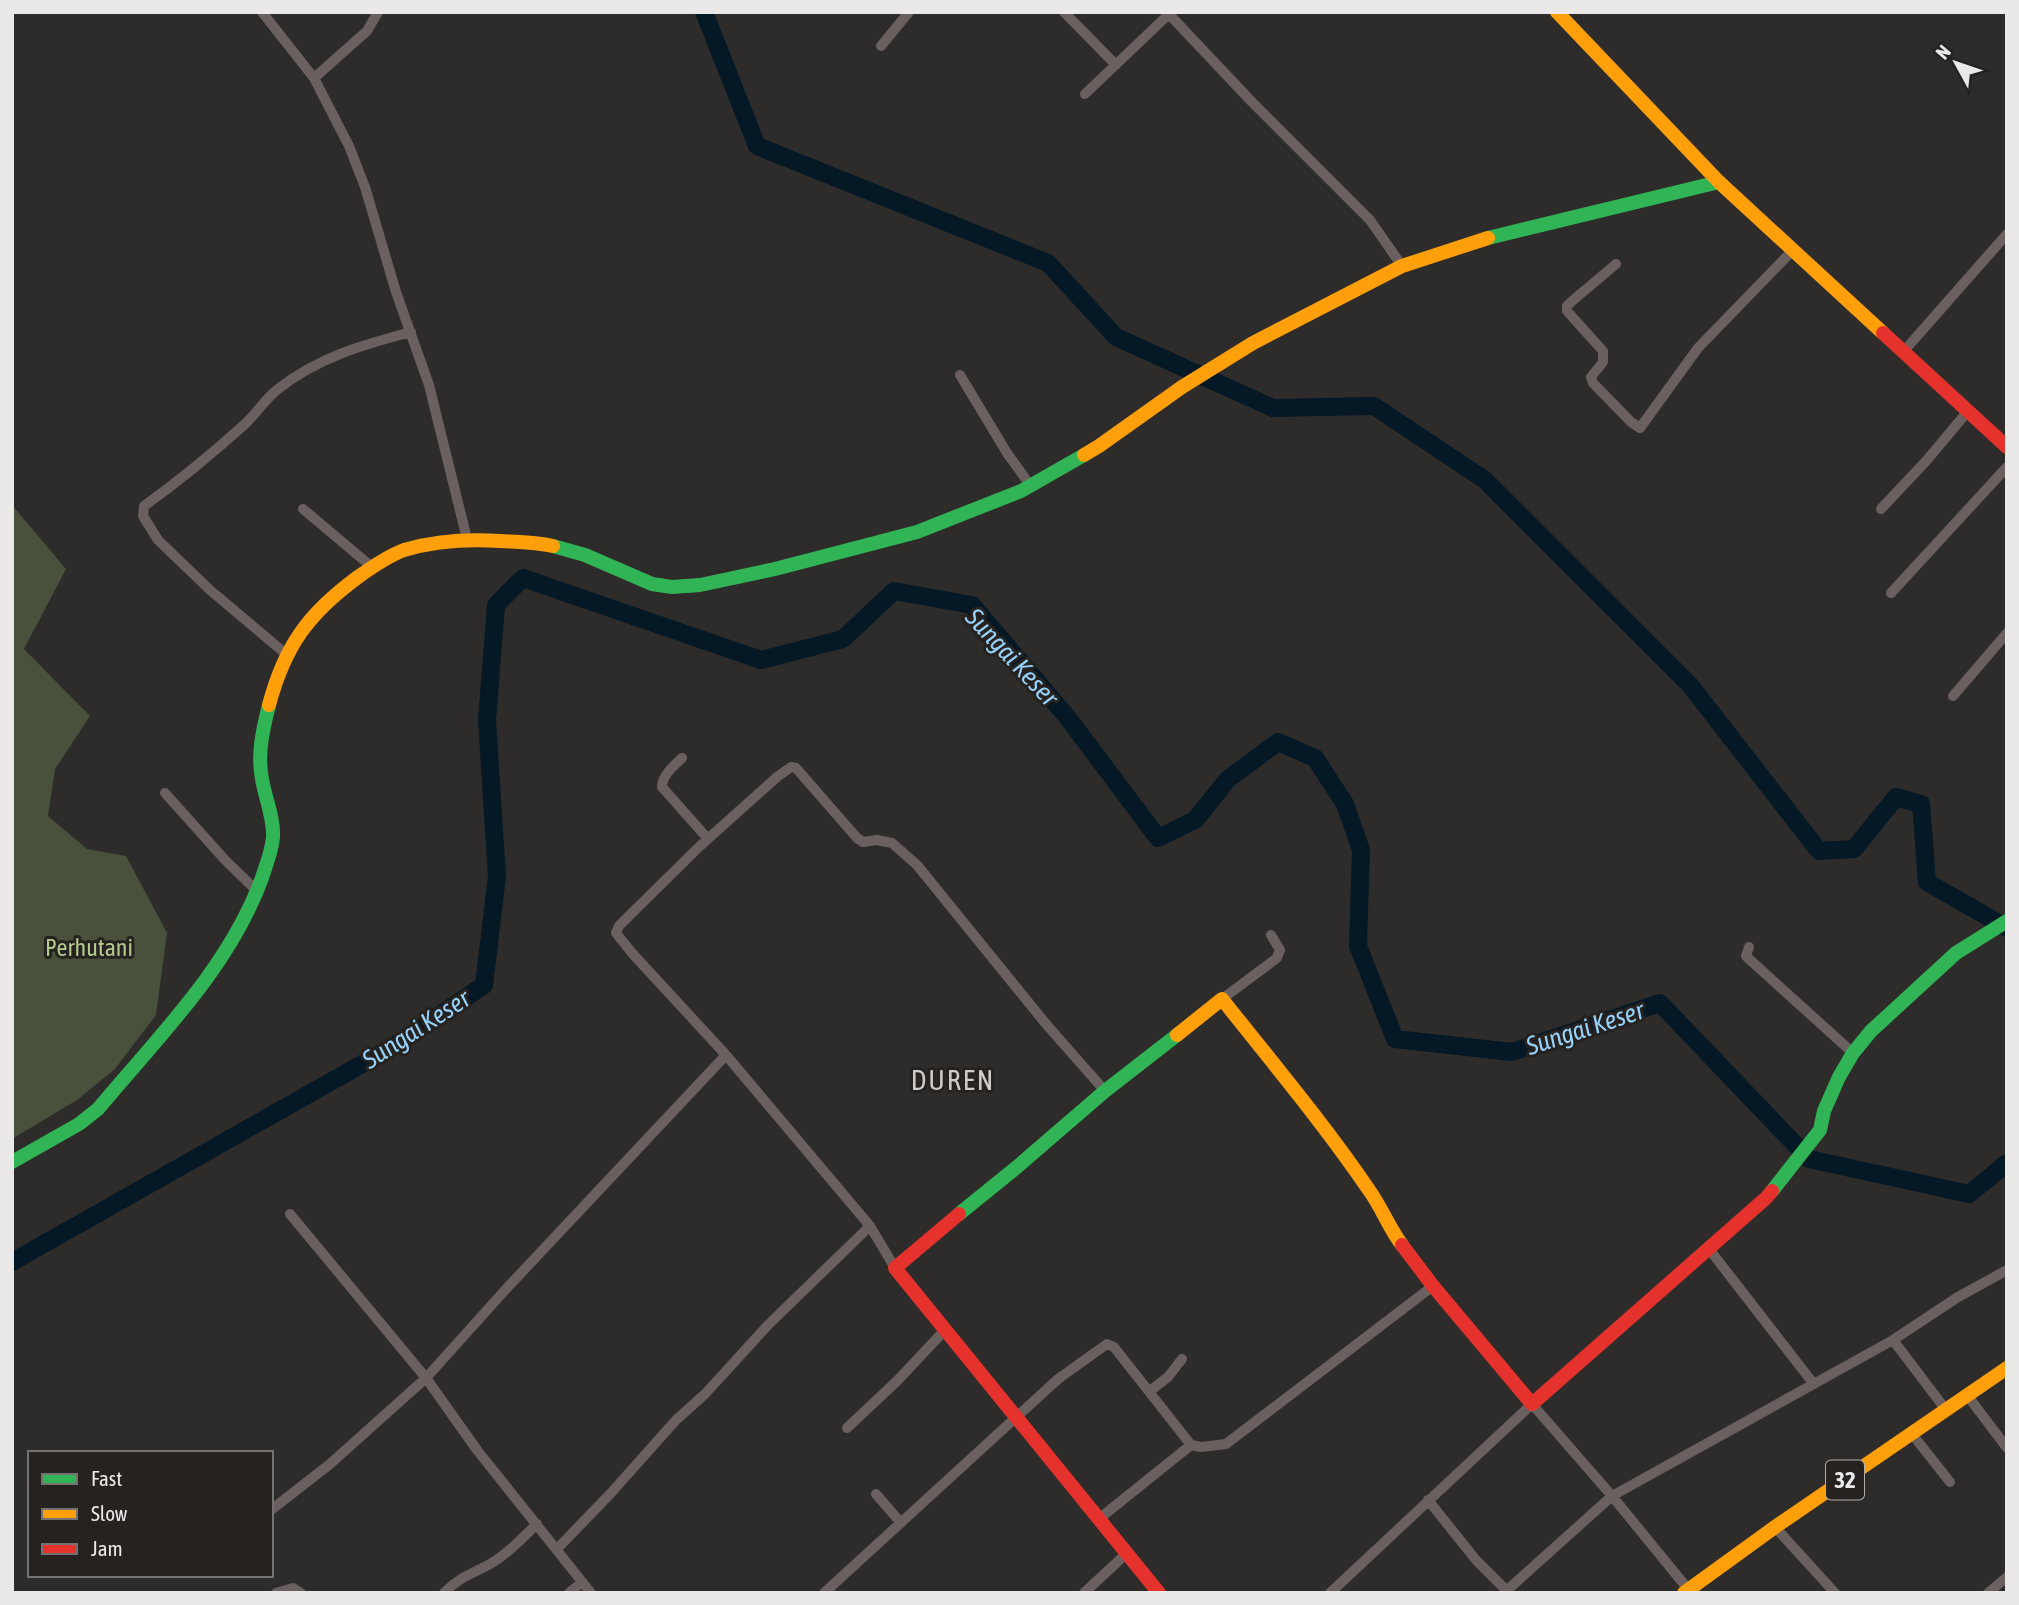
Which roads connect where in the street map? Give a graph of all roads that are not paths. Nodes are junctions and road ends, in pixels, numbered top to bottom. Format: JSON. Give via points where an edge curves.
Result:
{"nodes":[{"id":1,"x":262,"y":12,"type":"edge"},
{"id":2,"x":378,"y":12,"type":"edge"},
{"id":3,"x":909,"y":12,"type":"edge"},
{"id":4,"x":1064,"y":12,"type":"edge"},
{"id":5,"x":1557,"y":12,"type":"edge"},
{"id":6,"x":1168,"y":13,"type":"edge"},
{"id":7,"x":881,"y":46,"type":"dead end"},
{"id":8,"x":1116,"y":65,"type":"junction"},
{"id":9,"x":314,"y":78,"type":"junction"},
{"id":10,"x":1085,"y":94,"type":"dead end"},
{"id":11,"x":1719,"y":182,"type":"junction"},
{"id":12,"x":2007,"y":234,"type":"edge"},
{"id":13,"x":1793,"y":250,"type":"junction"},
{"id":14,"x":1616,"y":264,"type":"dead end"},
{"id":15,"x":1402,"y":266,"type":"junction"},
{"id":16,"x":411,"y":332,"type":"junction"},
{"id":17,"x":1904,"y":351,"type":"junction"},
{"id":18,"x":960,"y":374,"type":"dead end"},
{"id":19,"x":1968,"y":411,"type":"junction"},
{"id":20,"x":2007,"y":447,"type":"edge"},
{"id":21,"x":2007,"y":467,"type":"edge"},
{"id":22,"x":1030,"y":485,"type":"junction"},
{"id":23,"x":303,"y":509,"type":"dead end"},
{"id":24,"x":1881,"y":509,"type":"dead end"},
{"id":25,"x":467,"y":539,"type":"junction"},
{"id":26,"x":372,"y":566,"type":"junction"},
{"id":27,"x":1891,"y":593,"type":"dead end"},
{"id":28,"x":2007,"y":633,"type":"edge"},
{"id":29,"x":287,"y":655,"type":"junction"},
{"id":30,"x":1954,"y":696,"type":"dead end"},
{"id":31,"x":682,"y":758,"type":"dead end"},
{"id":32,"x":165,"y":793,"type":"dead end"},
{"id":33,"x":708,"y":839,"type":"junction"},
{"id":34,"x":257,"y":891,"type":"junction"},
{"id":35,"x":2007,"y":921,"type":"edge"},
{"id":36,"x":1271,"y":935,"type":"dead end"},
{"id":37,"x":1749,"y":947,"type":"dead end"},
{"id":38,"x":1222,"y":999,"type":"junction"},
{"id":39,"x":1853,"y":1053,"type":"junction"},
{"id":40,"x":726,"y":1055,"type":"junction"},
{"id":41,"x":1105,"y":1091,"type":"junction"},
{"id":42,"x":12,"y":1162,"type":"edge"},
{"id":43,"x":290,"y":1214,"type":"dead end"},
{"id":44,"x":870,"y":1226,"type":"junction"},
{"id":45,"x":1709,"y":1249,"type":"junction"},
{"id":46,"x":895,"y":1268,"type":"junction"},
{"id":47,"x":2007,"y":1270,"type":"edge"},
{"id":48,"x":1433,"y":1286,"type":"junction"},
{"id":49,"x":944,"y":1331,"type":"junction"},
{"id":50,"x":1893,"y":1340,"type":"junction"},
{"id":51,"x":1182,"y":1359,"type":"dead end"},
{"id":52,"x":2007,"y":1368,"type":"edge"},
{"id":53,"x":426,"y":1378,"type":"junction"},
{"id":54,"x":1813,"y":1383,"type":"junction"},
{"id":55,"x":1150,"y":1391,"type":"junction"},
{"id":56,"x":1967,"y":1395,"type":"junction"},
{"id":57,"x":1532,"y":1404,"type":"junction"},
{"id":58,"x":1947,"y":1410,"type":"junction"},
{"id":59,"x":1016,"y":1417,"type":"junction"},
{"id":60,"x":847,"y":1428,"type":"dead end"},
{"id":61,"x":1912,"y":1434,"type":"junction"},
{"id":62,"x":1191,"y":1445,"type":"junction"},
{"id":63,"x":2007,"y":1448,"type":"edge"},
{"id":64,"x":1950,"y":1482,"type":"dead end"},
{"id":65,"x":876,"y":1494,"type":"dead end"},
{"id":66,"x":1612,"y":1496,"type":"junction"},
{"id":67,"x":1428,"y":1500,"type":"junction"},
{"id":68,"x":273,"y":1508,"type":"edge"},
{"id":69,"x":1100,"y":1518,"type":"junction"},
{"id":70,"x":901,"y":1523,"type":"junction"},
{"id":71,"x":537,"y":1524,"type":"junction"},
{"id":72,"x":1775,"y":1527,"type":"junction"},
{"id":73,"x":556,"y":1549,"type":"junction"},
{"id":74,"x":1127,"y":1553,"type":"junction"},
{"id":75,"x":2007,"y":1577,"type":"edge"},
{"id":76,"x":582,"y":1582,"type":"junction"},
{"id":77,"x":1686,"y":1591,"type":"edge"},
{"id":78,"x":1507,"y":1592,"type":"edge"},
{"id":79,"x":276,"y":1593,"type":"edge"},
{"id":80,"x":301,"y":1593,"type":"edge"},
{"id":81,"x":444,"y":1593,"type":"edge"},
{"id":82,"x":569,"y":1593,"type":"edge"},
{"id":83,"x":590,"y":1593,"type":"edge"},
{"id":84,"x":824,"y":1593,"type":"edge"},
{"id":85,"x":1084,"y":1593,"type":"edge"},
{"id":86,"x":1159,"y":1593,"type":"edge"},
{"id":87,"x":1330,"y":1593,"type":"edge"},
{"id":88,"x":1835,"y":1593,"type":"edge"},
{"id":89,"x":1988,"y":1593,"type":"edge"}],
"edges":[{"from":1,"to":9,"type":"street"},
{"from":2,"to":9,"type":"street","via":[[367,31]]},
{"from":3,"to":7,"type":"street"},
{"from":4,"to":8,"type":"street"},
{"from":5,"to":11,"type":"main road"},
{"from":6,"to":8,"type":"street"},
{"from":6,"to":15,"type":"street","via":[[1370,220]]},
{"from":8,"to":10,"type":"street"},
{"from":9,"to":16,"type":"street","via":[[361,177]]},
{"from":11,"to":13,"type":"main road"},
{"from":11,"to":15,"type":"main road","via":[[1505,233]]},
{"from":12,"to":17,"type":"street"},
{"from":13,"to":14,"type":"street","via":[[1698,348],[1640,428],[1593,383],[1591,377],[1602,362],[1603,351],[1567,311],[1571,302]]},
{"from":13,"to":17,"type":"main road"},
{"from":15,"to":22,"type":"main road","via":[[1253,343],[1099,446]]},
{"from":16,"to":25,"type":"street","via":[[429,385]]},
{"from":16,"to":29,"type":"street","via":[[352,348],[279,388],[246,423],[142,511],[158,540]]},
{"from":17,"to":19,"type":"main road"},
{"from":18,"to":22,"type":"street"},
{"from":19,"to":20,"type":"main road"},
{"from":19,"to":24,"type":"street"},
{"from":21,"to":27,"type":"street"},
{"from":22,"to":25,"type":"main road","via":[[917,531],[690,586],[652,584],[584,555],[540,543]]},
{"from":23,"to":26,"type":"street"},
{"from":25,"to":26,"type":"main road","via":[[402,551]]},
{"from":26,"to":29,"type":"main road","via":[[332,596],[297,636]]},
{"from":28,"to":30,"type":"street"},
{"from":29,"to":34,"type":"main road","via":[[263,727],[261,776],[273,838]]},
{"from":31,"to":33,"type":"street","via":[[665,776],[662,787]]},
{"from":32,"to":34,"type":"street"},
{"from":33,"to":40,"type":"street","via":[[616,933]]},
{"from":33,"to":41,"type":"street","via":[[787,769],[796,768],[857,838],[892,844],[917,865]]},
{"from":34,"to":42,"type":"main road","via":[[237,934],[195,994],[98,1109]]},
{"from":35,"to":39,"type":"main road","via":[[1966,945],[1939,968]]},
{"from":36,"to":38,"type":"street","via":[[1280,950],[1278,958]]},
{"from":37,"to":39,"type":"street","via":[[1746,956]]},
{"from":38,"to":41,"type":"main road"},
{"from":38,"to":48,"type":"main road","via":[[1371,1192],[1394,1234]]},
{"from":39,"to":45,"type":"main road","via":[[1831,1093],[1820,1130],[1766,1198]]},
{"from":40,"to":44,"type":"street"},
{"from":40,"to":53,"type":"street"},
{"from":41,"to":46,"type":"main road"},
{"from":43,"to":53,"type":"street"},
{"from":44,"to":46,"type":"street"},
{"from":44,"to":73,"type":"street","via":[[676,1420]]},
{"from":45,"to":54,"type":"street"},
{"from":45,"to":57,"type":"main road"},
{"from":46,"to":49,"type":"main road"},
{"from":47,"to":50,"type":"street"},
{"from":48,"to":57,"type":"main road"},
{"from":48,"to":62,"type":"street","via":[[1226,1444]]},
{"from":49,"to":59,"type":"main road"},
{"from":49,"to":60,"type":"street"},
{"from":50,"to":54,"type":"street"},
{"from":50,"to":58,"type":"street"},
{"from":51,"to":55,"type":"street"},
{"from":52,"to":56,"type":"main road","number":"32"},
{"from":53,"to":68,"type":"street"},
{"from":53,"to":71,"type":"street"},
{"from":54,"to":66,"type":"street"},
{"from":55,"to":59,"type":"street","via":[[1107,1344]]},
{"from":55,"to":62,"type":"street"},
{"from":56,"to":58,"type":"main road","number":"32"},
{"from":56,"to":63,"type":"street"},
{"from":57,"to":66,"type":"street"},
{"from":57,"to":67,"type":"street"},
{"from":58,"to":61,"type":"main road","number":"32"},
{"from":59,"to":69,"type":"main road"},
{"from":59,"to":70,"type":"street"},
{"from":61,"to":64,"type":"street"},
{"from":61,"to":72,"type":"main road","number":"32"},
{"from":62,"to":69,"type":"street"},
{"from":65,"to":70,"type":"street"},
{"from":66,"to":77,"type":"street"},
{"from":66,"to":78,"type":"street"},
{"from":67,"to":78,"type":"street"},
{"from":67,"to":87,"type":"street"},
{"from":69,"to":74,"type":"main road"},
{"from":70,"to":84,"type":"street"},
{"from":71,"to":73,"type":"street"},
{"from":71,"to":81,"type":"street","via":[[503,1556],[457,1580]]},
{"from":72,"to":77,"type":"main road","number":"32"},
{"from":72,"to":88,"type":"street"},
{"from":73,"to":76,"type":"street"},
{"from":74,"to":85,"type":"street"},
{"from":74,"to":86,"type":"main road"},
{"from":75,"to":89,"type":"street"},
{"from":76,"to":82,"type":"street"},
{"from":76,"to":83,"type":"street"},
{"from":79,"to":80,"type":"street","via":[[293,1588]]}]}
